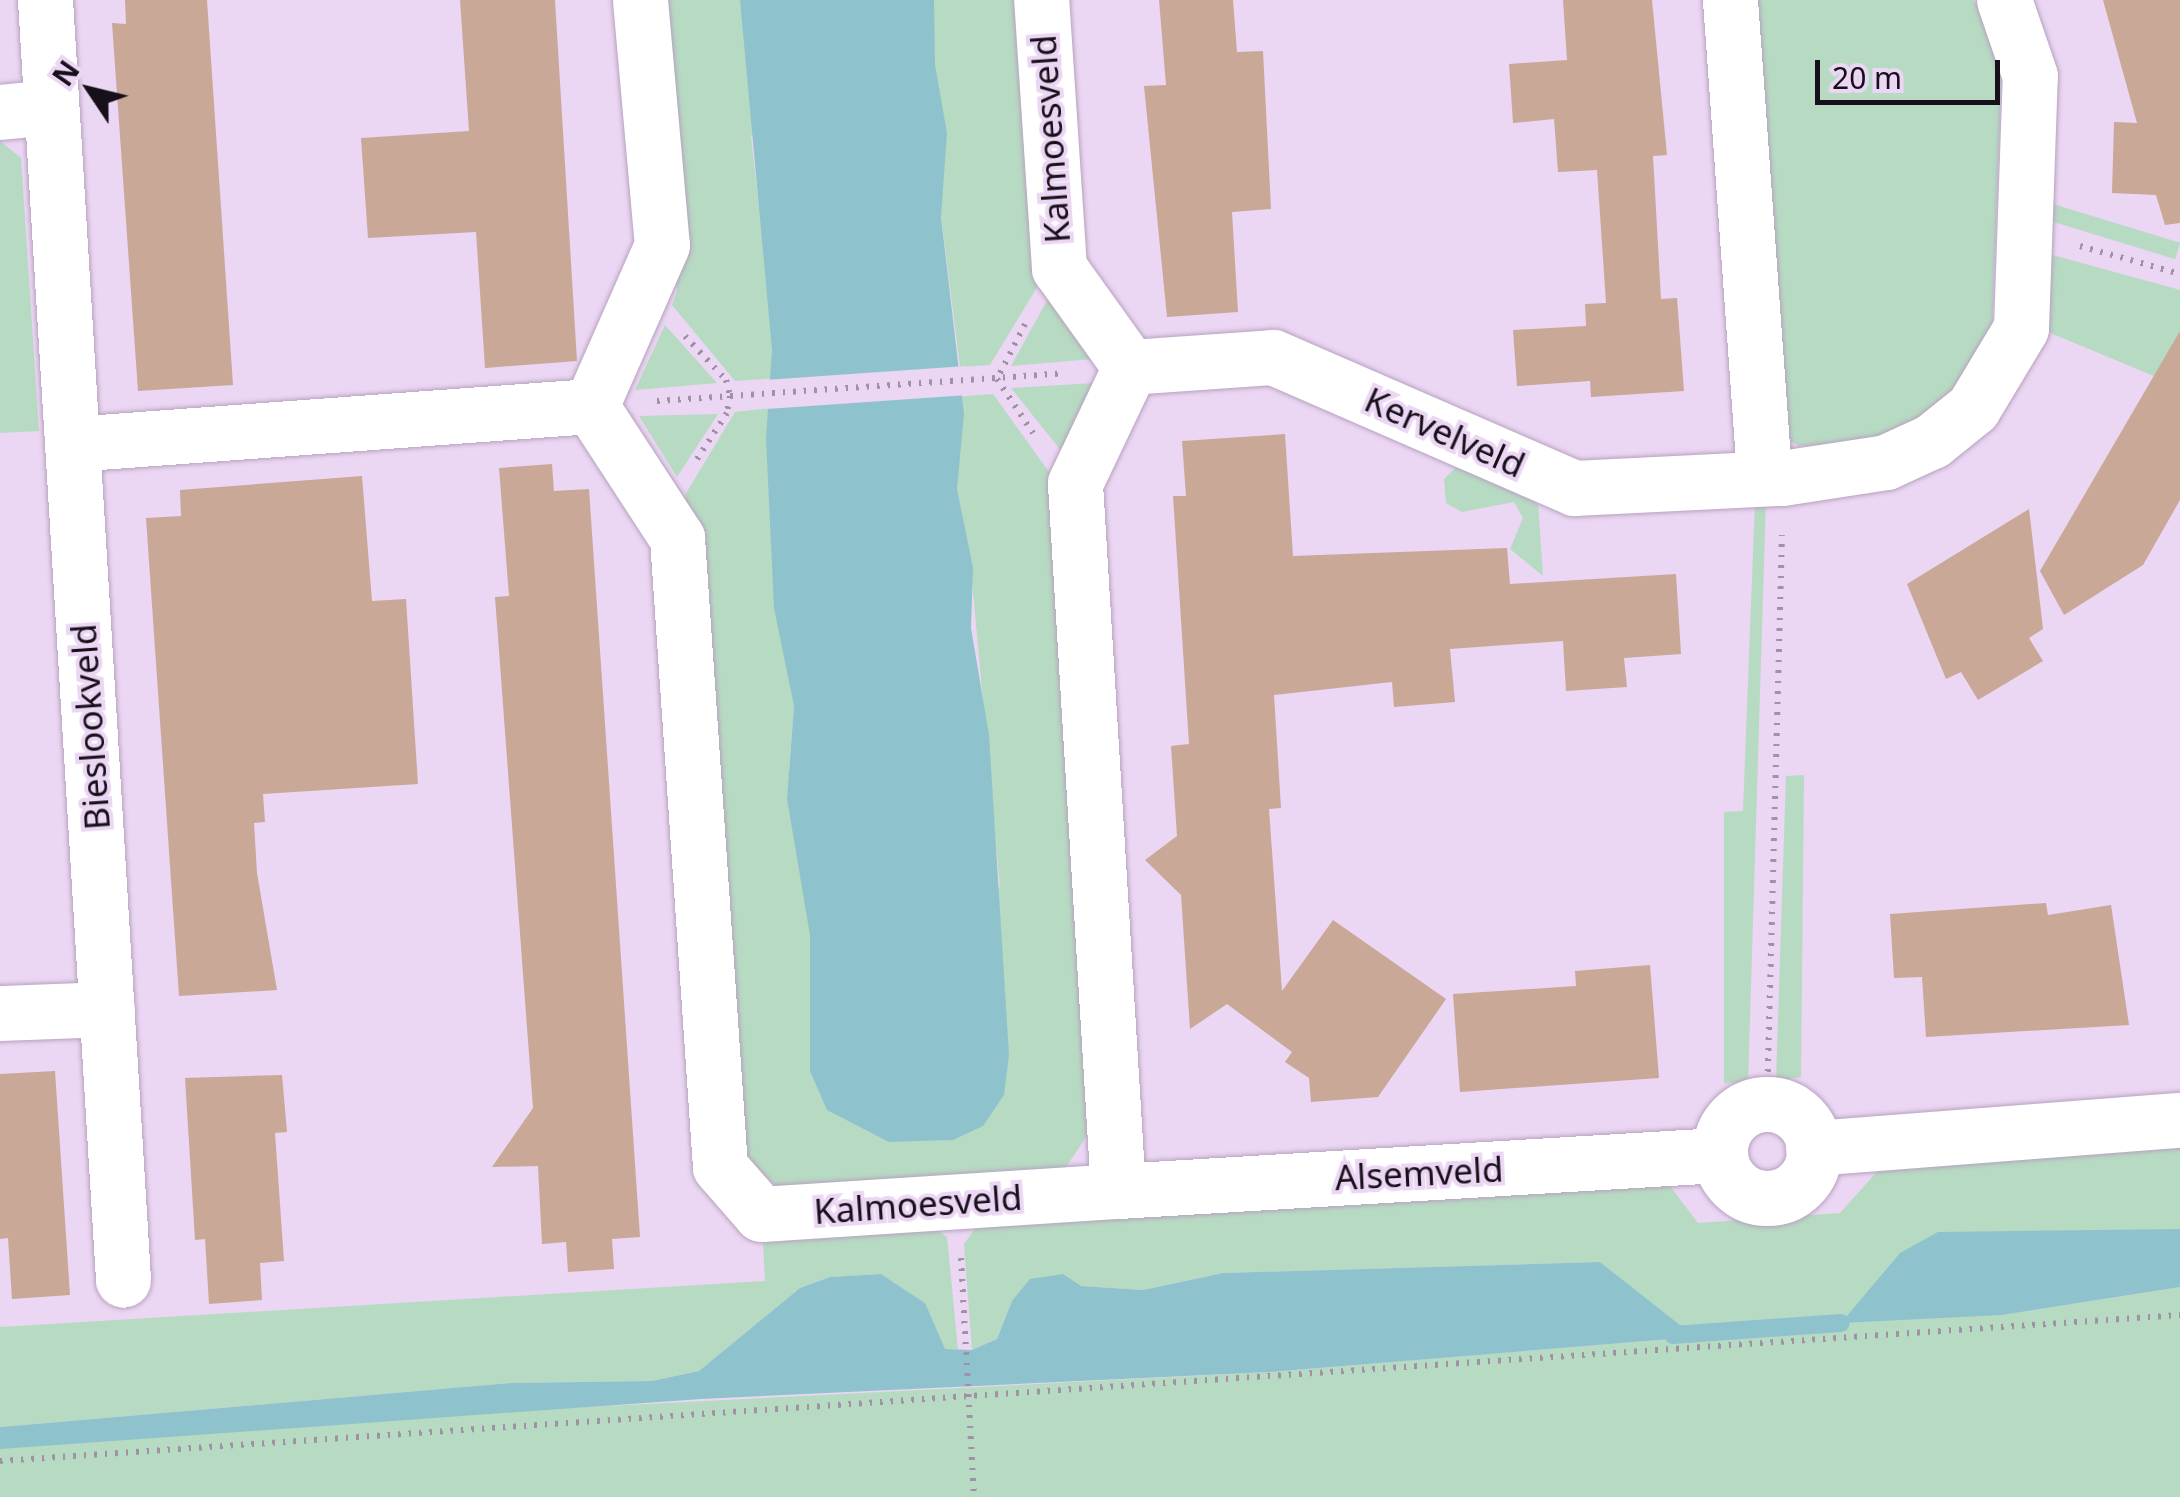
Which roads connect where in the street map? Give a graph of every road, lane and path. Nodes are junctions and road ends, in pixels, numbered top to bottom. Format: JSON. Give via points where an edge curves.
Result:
{"nodes":[{"id":1,"x":44,"y":0,"type":"edge"},
{"id":2,"x":640,"y":0,"type":"edge"},
{"id":3,"x":1042,"y":0,"type":"edge"},
{"id":4,"x":1730,"y":0,"type":"edge"},
{"id":5,"x":2004,"y":0,"type":"edge"},
{"id":6,"x":26,"y":109,"type":"edge"},
{"id":7,"x":2027,"y":230,"type":"junction"},
{"id":8,"x":1059,"y":268,"type":"junction"},
{"id":9,"x":2180,"y":274,"type":"edge"},
{"id":10,"x":644,"y":291,"type":"junction"},
{"id":11,"x":1130,"y":367,"type":"junction"},
{"id":12,"x":997,"y":379,"type":"junction"},
{"id":13,"x":730,"y":396,"type":"junction"},
{"id":14,"x":591,"y":406,"type":"junction"},
{"id":15,"x":72,"y":444,"type":"junction"},
{"id":16,"x":1773,"y":478,"type":"junction"},
{"id":17,"x":1075,"y":483,"type":"junction"},
{"id":18,"x":662,"y":512,"type":"junction"},
{"id":19,"x":107,"y":1009,"type":"junction"},
{"id":20,"x":0,"y":1014,"type":"edge"},
{"id":21,"x":1767,"y":1104,"type":"junction"},
{"id":22,"x":2180,"y":1120,"type":"edge"},
{"id":23,"x":1814,"y":1148,"type":"junction"},
{"id":24,"x":1719,"y":1155,"type":"junction"},
{"id":25,"x":1118,"y":1191,"type":"junction"},
{"id":26,"x":958,"y":1202,"type":"junction"},
{"id":27,"x":123,"y":1280,"type":"dead end"},
{"id":28,"x":2180,"y":1315,"type":"edge"},
{"id":29,"x":969,"y":1398,"type":"junction"},
{"id":30,"x":0,"y":1461,"type":"edge"},
{"id":31,"x":974,"y":1497,"type":"edge"}],
"edges":[{"from":1,"to":6,"type":"street","name":"Bieslookveld"},
{"from":2,"to":10,"type":"street","via":[[662,245]]},
{"from":3,"to":8,"type":"street","name":"Kalmoesveld"},
{"from":4,"to":16,"type":"street"},
{"from":5,"to":7,"type":"street","name":"Kervelveld","via":[[2030,76]]},
{"from":6,"to":15,"type":"street","name":"Bieslookveld"},
{"from":7,"to":9,"type":"path"},
{"from":7,"to":16,"type":"street","name":"Kervelveld","via":[[2021,328],[1973,408],[1932,440],[1886,462]]},
{"from":8,"to":11,"type":"street","name":"Kalmoesveld"},
{"from":8,"to":12,"type":"path"},
{"from":10,"to":13,"type":"path","via":[[726,380]]},
{"from":10,"to":14,"type":"street"},
{"from":11,"to":12,"type":"path"},
{"from":11,"to":16,"type":"street","name":"Kervelveld","via":[[1273,357],[1574,488]]},
{"from":11,"to":17,"type":"street"},
{"from":12,"to":13,"type":"path"},
{"from":12,"to":17,"type":"path","via":[[1002,396]]},
{"from":13,"to":14,"type":"path"},
{"from":13,"to":18,"type":"path","via":[[727,414]]},
{"from":14,"to":15,"type":"street"},
{"from":14,"to":18,"type":"street","name":"Kalmoesveld"},
{"from":15,"to":19,"type":"street","name":"Bieslookveld"},
{"from":16,"to":21,"type":"path"},
{"from":17,"to":25,"type":"street"},
{"from":18,"to":26,"type":"street","name":"Kalmoesveld","via":[[676,538],[720,1166],[761,1214]]},
{"from":19,"to":20,"type":"street"},
{"from":19,"to":27,"type":"street","name":"Bieslookveld"},
{"from":21,"to":23,"type":"street","via":[[1797,1114]]},
{"from":21,"to":24,"type":"street","via":[[1737,1114]]},
{"from":22,"to":23,"type":"street"},
{"from":23,"to":24,"type":"street","via":[[1800,1184],[1773,1198],[1732,1184]]},
{"from":24,"to":25,"type":"street","name":"Alsemveld"},
{"from":25,"to":26,"type":"street","name":"Kalmoesveld"},
{"from":26,"to":29,"type":"path"},
{"from":28,"to":29,"type":"path"},
{"from":29,"to":30,"type":"path"},
{"from":29,"to":31,"type":"path"}]}
